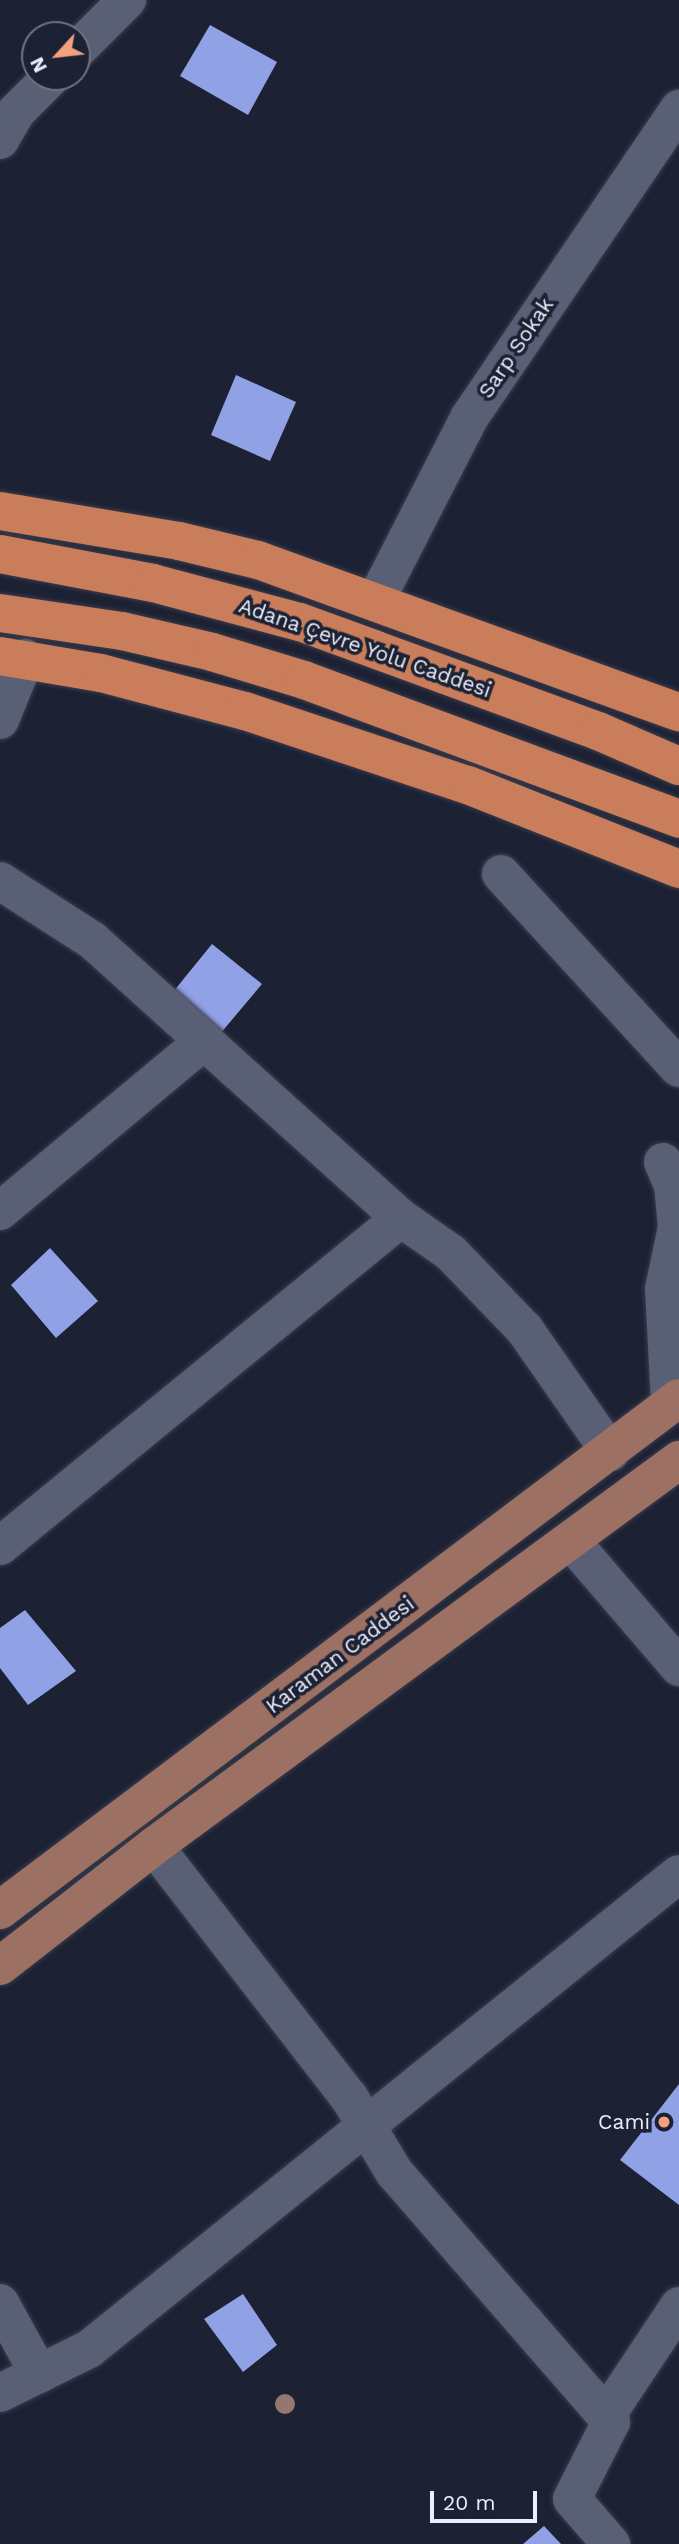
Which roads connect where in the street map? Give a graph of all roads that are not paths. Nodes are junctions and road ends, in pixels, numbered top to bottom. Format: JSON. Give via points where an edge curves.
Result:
{"nodes":[{"id":1,"x":127,"y":0,"type":"edge"},
{"id":2,"x":91,"y":36,"type":"edge"},
{"id":3,"x":37,"y":91,"type":"edge"},
{"id":4,"x":679,"y":109,"type":"edge"},
{"id":5,"x":0,"y":140,"type":"edge"},
{"id":6,"x":0,"y":511,"type":"edge"},
{"id":7,"x":0,"y":554,"type":"edge"},
{"id":8,"x":376,"y":600,"type":"junction"},
{"id":9,"x":0,"y":613,"type":"edge"},
{"id":10,"x":12,"y":657,"type":"edge"},
{"id":11,"x":679,"y":712,"type":"edge"},
{"id":12,"x":0,"y":720,"type":"edge"},
{"id":13,"x":679,"y":766,"type":"edge"},
{"id":14,"x":679,"y":819,"type":"edge"},
{"id":15,"x":679,"y":869,"type":"edge"},
{"id":16,"x":501,"y":874,"type":"dead end"},
{"id":17,"x":0,"y":881,"type":"edge"},
{"id":18,"x":205,"y":1041,"type":"junction"},
{"id":19,"x":679,"y":1068,"type":"edge"},
{"id":20,"x":663,"y":1162,"type":"dead end"},
{"id":21,"x":0,"y":1211,"type":"edge"},
{"id":22,"x":401,"y":1218,"type":"junction"},
{"id":23,"x":674,"y":1401,"type":"edge"},
{"id":24,"x":610,"y":1452,"type":"junction"},
{"id":25,"x":679,"y":1460,"type":"edge"},
{"id":26,"x":571,"y":1541,"type":"junction"},
{"id":27,"x":0,"y":1546,"type":"edge"},
{"id":28,"x":679,"y":1667,"type":"edge"},
{"id":29,"x":154,"y":1846,"type":"junction"},
{"id":30,"x":679,"y":1874,"type":"edge"},
{"id":31,"x":0,"y":1910,"type":"edge"},
{"id":32,"x":0,"y":1966,"type":"edge"},
{"id":33,"x":365,"y":2124,"type":"junction"},
{"id":34,"x":0,"y":2303,"type":"edge"},
{"id":35,"x":679,"y":2306,"type":"edge"},
{"id":36,"x":39,"y":2374,"type":"junction"},
{"id":37,"x":0,"y":2393,"type":"edge"},
{"id":38,"x":606,"y":2416,"type":"junction"},
{"id":39,"x":611,"y":2544,"type":"edge"}],
"edges":[{"from":1,"to":2,"type":"street"},
{"from":3,"to":5,"type":"street","via":[[16,112]]},
{"from":4,"to":8,"type":"street","name":"Sarp Sokak","via":[[469,418]]},
{"from":6,"to":8,"type":"highway","via":[[179,541],[281,567]]},
{"from":7,"to":13,"type":"highway","name":"Adana Çevre Yolu Caddesi","via":[[153,583],[300,622],[598,731]]},
{"from":8,"to":11,"type":"highway"},
{"from":9,"to":14,"type":"highway","via":[[122,631],[225,656],[317,684]]},
{"from":10,"to":12,"type":"street"},
{"from":10,"to":15,"type":"highway","via":[[174,690],[314,733],[468,785]]},
{"from":16,"to":19,"type":"street"},
{"from":17,"to":18,"type":"street","via":[[92,940]]},
{"from":18,"to":21,"type":"street"},
{"from":18,"to":22,"type":"street"},
{"from":20,"to":23,"type":"street","via":[[673,1186],[677,1227],[664,1289]]},
{"from":22,"to":24,"type":"street","via":[[451,1253],[525,1330]]},
{"from":22,"to":27,"type":"street"},
{"from":23,"to":24,"type":"main road","name":"Karaman Caddesi"},
{"from":24,"to":31,"type":"main road","name":"Karaman Caddesi"},
{"from":25,"to":26,"type":"main road","name":"Karaman Caddesi"},
{"from":26,"to":28,"type":"street"},
{"from":26,"to":29,"type":"main road","name":"Karaman Caddesi"},
{"from":29,"to":32,"type":"main road","name":"Karaman Caddesi"},
{"from":29,"to":33,"type":"street"},
{"from":30,"to":33,"type":"street"},
{"from":33,"to":36,"type":"street","via":[[89,2350]]},
{"from":33,"to":38,"type":"street","via":[[394,2172]]},
{"from":34,"to":36,"type":"street"},
{"from":35,"to":38,"type":"street"},
{"from":36,"to":37,"type":"street"},
{"from":38,"to":39,"type":"street","via":[[611,2422],[572,2499]]}]}
